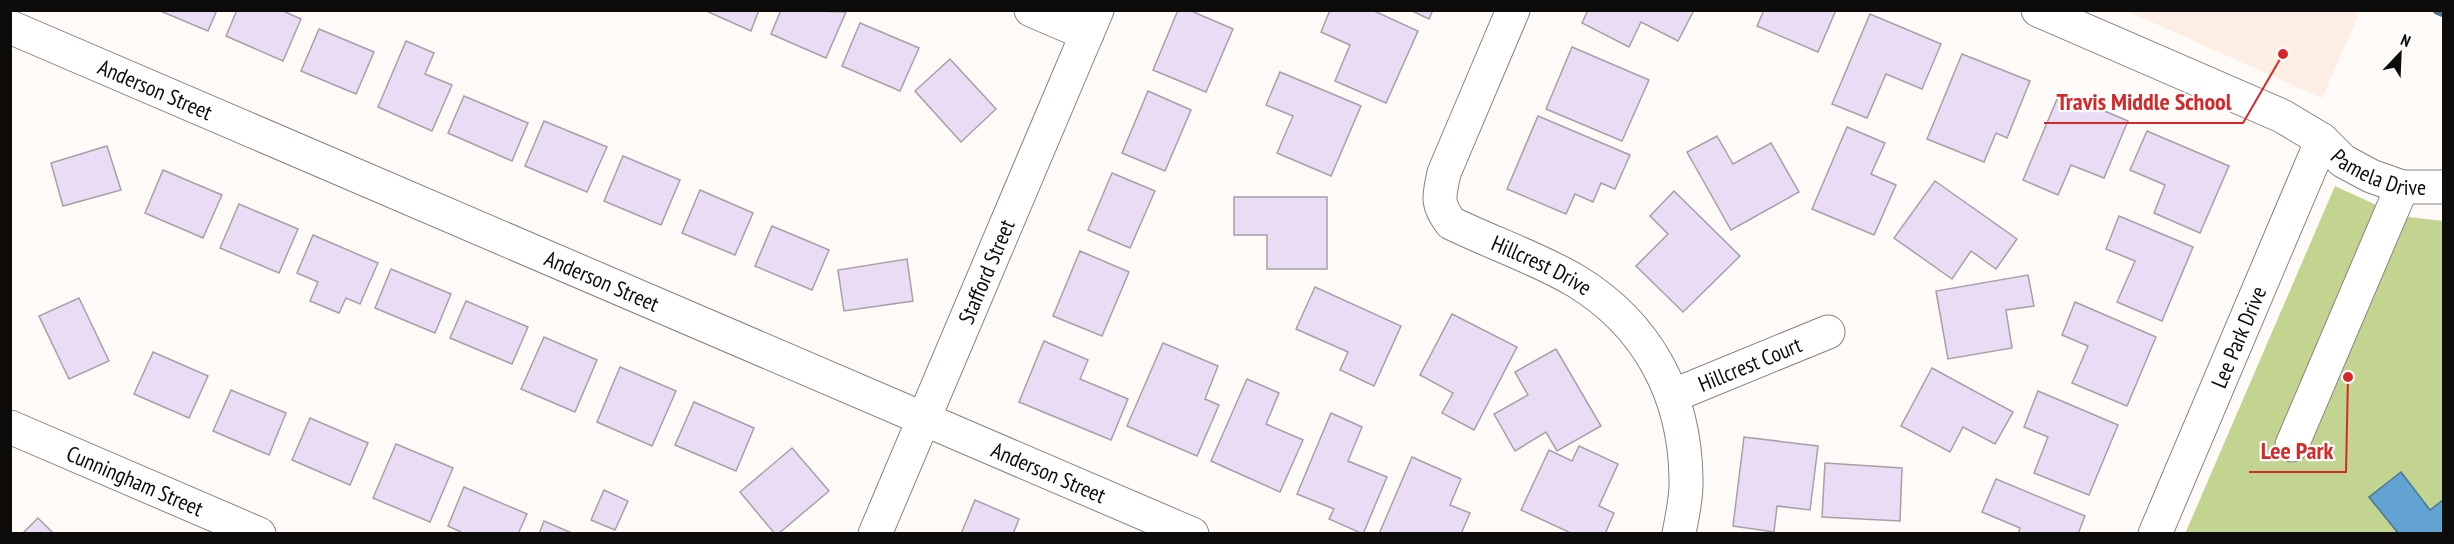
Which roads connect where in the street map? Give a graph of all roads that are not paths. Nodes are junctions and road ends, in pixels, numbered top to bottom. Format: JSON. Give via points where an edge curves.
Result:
{"nodes":[{"id":1,"x":1031,"y":10,"type":"edge"},
{"id":2,"x":1513,"y":10,"type":"edge"},
{"id":3,"x":2038,"y":10,"type":"edge"},
{"id":4,"x":1092,"y":22,"type":"edge"},
{"id":5,"x":10,"y":27,"type":"edge"},
{"id":6,"x":2322,"y":140,"type":"junction"},
{"id":7,"x":2402,"y":187,"type":"junction"},
{"id":8,"x":2444,"y":188,"type":"edge"},
{"id":9,"x":1828,"y":332,"type":"dead end"},
{"id":10,"x":1672,"y":396,"type":"junction"},
{"id":11,"x":924,"y":417,"type":"junction"},
{"id":12,"x":10,"y":428,"type":"edge"},
{"id":13,"x":2292,"y":445,"type":"dead end"},
{"id":14,"x":259,"y":534,"type":"edge"},
{"id":15,"x":875,"y":534,"type":"edge"},
{"id":16,"x":1192,"y":534,"type":"edge"},
{"id":17,"x":1679,"y":534,"type":"edge"},
{"id":18,"x":2155,"y":534,"type":"edge"}],
"edges":[{"from":1,"to":4,"type":"street"},
{"from":2,"to":10,"type":"street","name":"Hillcrest Drive","via":[[1444,173],[1440,209],[1451,223],[1576,281],[1602,300],[1634,328],[1662,370]]},
{"from":3,"to":6,"type":"street","name":"Pamela Drive","via":[[2282,116]]},
{"from":4,"to":11,"type":"street","name":"Stafford Street"},
{"from":5,"to":11,"type":"street","name":"Anderson Street"},
{"from":6,"to":7,"type":"street","name":"Pamela Drive","via":[[2343,161]]},
{"from":6,"to":18,"type":"street","name":"Lee Park Drive"},
{"from":7,"to":8,"type":"street","name":"Pamela Drive"},
{"from":7,"to":13,"type":"street"},
{"from":9,"to":10,"type":"street","name":"Hillcrest Court"},
{"from":10,"to":17,"type":"street","name":"Hillcrest Drive","via":[[1683,436],[1686,481]]},
{"from":11,"to":15,"type":"street","name":"Stafford Street"},
{"from":11,"to":16,"type":"street","name":"Anderson Street"},
{"from":12,"to":14,"type":"street","name":"Cunningham Street"}]}
